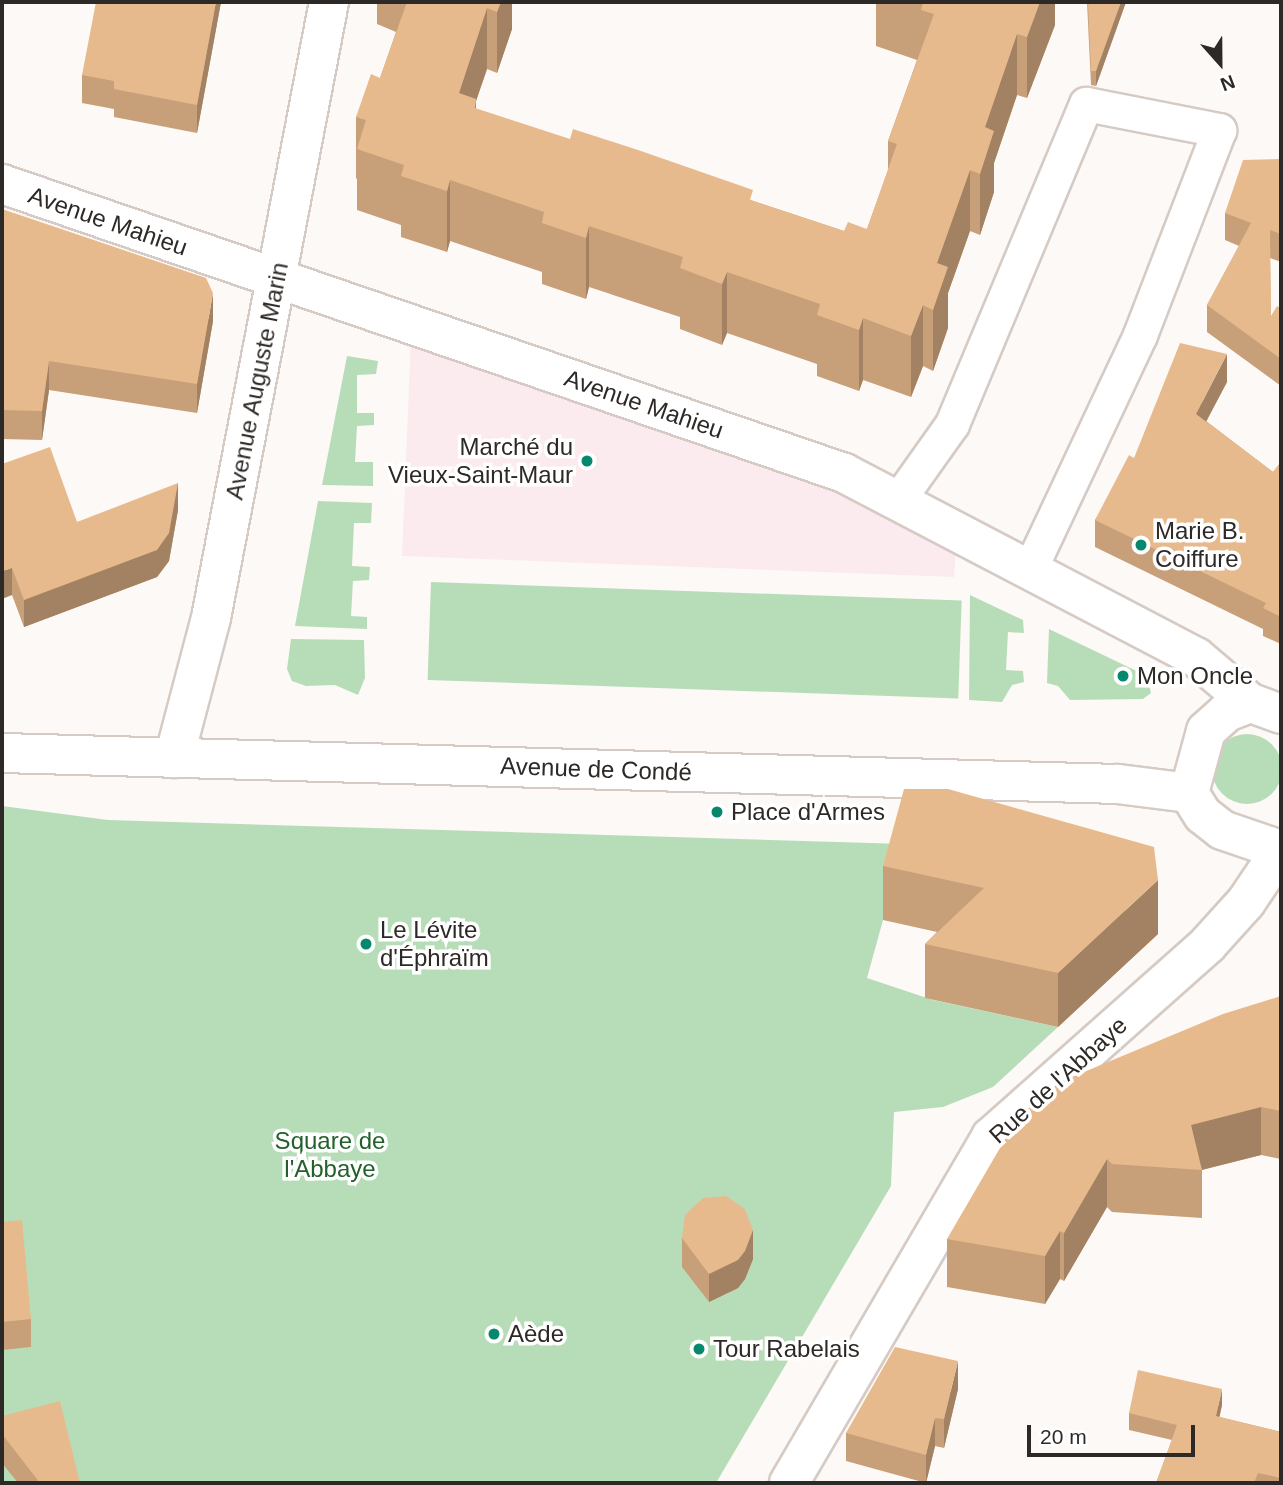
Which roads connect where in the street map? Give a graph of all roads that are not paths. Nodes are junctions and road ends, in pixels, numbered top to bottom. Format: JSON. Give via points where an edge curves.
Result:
{"nodes":[{"id":1,"x":328,"y":2,"type":"edge"},
{"id":2,"x":2,"y":184,"type":"edge"},
{"id":3,"x":278,"y":278,"type":"junction"},
{"id":4,"x":898,"y":500,"type":"junction"},
{"id":5,"x":1030,"y":569,"type":"junction"},
{"id":6,"x":1266,"y":708,"type":"edge"},
{"id":7,"x":2,"y":753,"type":"edge"},
{"id":8,"x":174,"y":758,"type":"junction"},
{"id":9,"x":1189,"y":793,"type":"junction"},
{"id":10,"x":1281,"y":850,"type":"edge"},
{"id":11,"x":789,"y":1483,"type":"edge"}],
"edges":[{"from":1,"to":3,"type":"street","name":"Avenue Auguste Marin"},
{"from":2,"to":3,"type":"street","name":"Avenue Mahieu"},
{"from":3,"to":4,"type":"street","name":"Avenue Mahieu","via":[[844,473]]},
{"from":3,"to":8,"type":"street","name":"Avenue Auguste Marin","via":[[211,618]]},
{"from":4,"to":5,"type":"street","name":"Avenue Mahieu"},
{"from":4,"to":5,"type":"lane","via":[[952,424],[1086,104],[1219,130],[1139,335]]},
{"from":5,"to":6,"type":"street","name":"Avenue Mahieu","via":[[1196,657]]},
{"from":6,"to":9,"type":"street","via":[[1227,712],[1206,731]]},
{"from":7,"to":8,"type":"street","name":"Avenue de Condé"},
{"from":8,"to":9,"type":"street","name":"Avenue de Condé","via":[[1118,783]]},
{"from":9,"to":10,"type":"street","via":[[1203,815],[1222,830]]},
{"from":10,"to":11,"type":"street","name":"Rue de l'Abbaye","via":[[1246,902],[1208,944],[990,1137]]}]}
